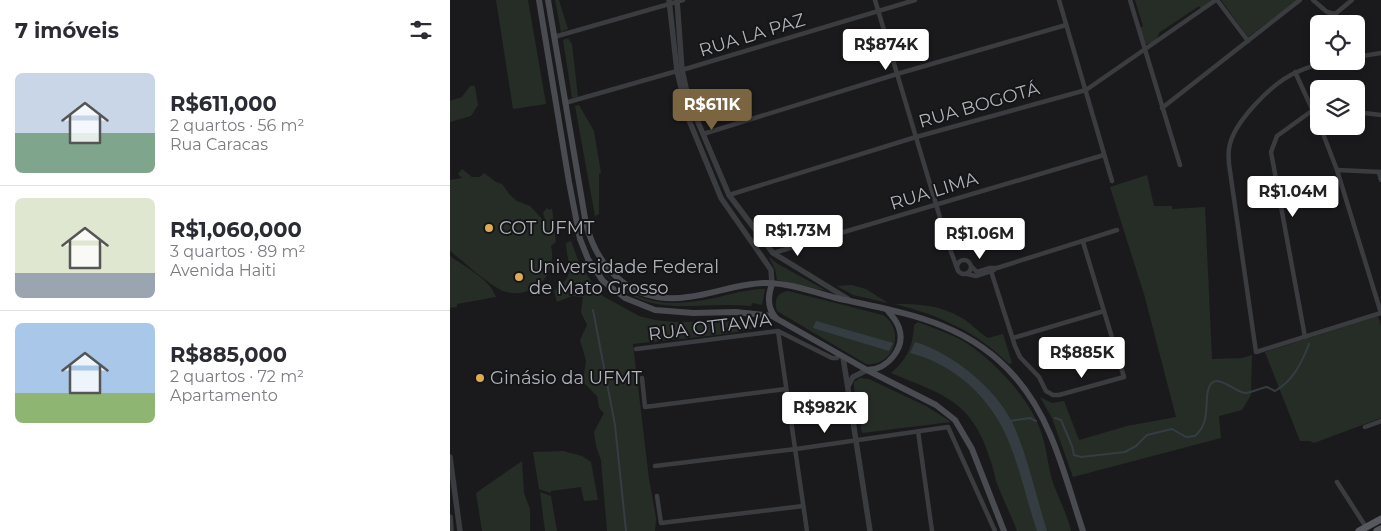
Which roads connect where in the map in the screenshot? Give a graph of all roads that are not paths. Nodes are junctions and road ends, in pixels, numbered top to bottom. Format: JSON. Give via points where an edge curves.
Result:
{"nodes":[{"id":1,"x":539,"y":0,"type":"edge"},
{"id":2,"x":548,"y":0,"type":"edge"},
{"id":3,"x":874,"y":0,"type":"edge"},
{"id":4,"x":915,"y":0,"type":"edge"},
{"id":5,"x":1059,"y":0,"type":"edge"},
{"id":6,"x":1130,"y":0,"type":"edge"},
{"id":7,"x":1217,"y":0,"type":"edge"},
{"id":8,"x":1300,"y":0,"type":"edge"},
{"id":9,"x":1314,"y":0,"type":"edge"},
{"id":10,"x":1352,"y":0,"type":"edge"},
{"id":11,"x":680,"y":1,"type":"edge"},
{"id":12,"x":670,"y":2,"type":"edge"},
{"id":13,"x":878,"y":11,"type":"junction"},
{"id":14,"x":1066,"y":25,"type":"junction"},
{"id":15,"x":554,"y":37,"type":"junction"},
{"id":16,"x":680,"y":40,"type":"junction"},
{"id":17,"x":674,"y":41,"type":"junction"},
{"id":18,"x":1248,"y":41,"type":"junction"},
{"id":19,"x":1145,"y":48,"type":"junction"},
{"id":20,"x":1381,"y":53,"type":"edge"},
{"id":21,"x":1365,"y":56,"type":"edge"},
{"id":22,"x":1310,"y":67,"type":"edge"},
{"id":23,"x":680,"y":71,"type":"junction"},
{"id":24,"x":1295,"y":72,"type":"junction"},
{"id":25,"x":897,"y":74,"type":"junction"},
{"id":26,"x":1086,"y":90,"type":"junction"},
{"id":27,"x":1310,"y":99,"type":"edge"},
{"id":28,"x":565,"y":103,"type":"junction"},
{"id":29,"x":1162,"y":108,"type":"junction"},
{"id":30,"x":1310,"y":113,"type":"edge"},
{"id":31,"x":1365,"y":113,"type":"edge"},
{"id":32,"x":1381,"y":115,"type":"edge"},
{"id":33,"x":698,"y":122,"type":"junction"},
{"id":34,"x":691,"y":124,"type":"junction"},
{"id":35,"x":703,"y":134,"type":"junction"},
{"id":36,"x":1323,"y":135,"type":"edge"},
{"id":37,"x":916,"y":137,"type":"junction"},
{"id":38,"x":1104,"y":155,"type":"junction"},
{"id":39,"x":1180,"y":165,"type":"dead end"},
{"id":40,"x":1337,"y":170,"type":"junction"},
{"id":41,"x":1380,"y":172,"type":"edge"},
{"id":42,"x":1381,"y":180,"type":"edge"},
{"id":43,"x":1112,"y":181,"type":"dead end"},
{"id":44,"x":729,"y":195,"type":"junction"},
{"id":45,"x":936,"y":205,"type":"junction"},
{"id":46,"x":1117,"y":230,"type":"dead end"},
{"id":47,"x":1083,"y":242,"type":"junction"},
{"id":48,"x":773,"y":253,"type":"junction"},
{"id":49,"x":952,"y":257,"type":"junction"},
{"id":50,"x":961,"y":260,"type":"junction"},
{"id":51,"x":972,"y":267,"type":"junction"},
{"id":52,"x":957,"y":268,"type":"junction"},
{"id":53,"x":991,"y":270,"type":"junction"},
{"id":54,"x":968,"y":274,"type":"junction"},
{"id":55,"x":772,"y":284,"type":"junction"},
{"id":56,"x":850,"y":301,"type":"junction"},
{"id":57,"x":887,"y":310,"type":"junction"},
{"id":58,"x":1104,"y":311,"type":"junction"},
{"id":59,"x":1381,"y":313,"type":"edge"},
{"id":60,"x":776,"y":318,"type":"junction"},
{"id":61,"x":778,"y":331,"type":"junction"},
{"id":62,"x":1305,"y":337,"type":"junction"},
{"id":63,"x":1013,"y":338,"type":"junction"},
{"id":64,"x":636,"y":350,"type":"dead end"},
{"id":65,"x":841,"y":356,"type":"junction"},
{"id":66,"x":870,"y":370,"type":"junction"},
{"id":67,"x":642,"y":378,"type":"dead end"},
{"id":68,"x":848,"y":386,"type":"junction"},
{"id":69,"x":786,"y":389,"type":"junction"},
{"id":70,"x":1381,"y":421,"type":"edge"},
{"id":71,"x":1365,"y":427,"type":"dead end"},
{"id":72,"x":918,"y":431,"type":"junction"},
{"id":73,"x":857,"y":439,"type":"junction"},
{"id":74,"x":796,"y":449,"type":"junction"},
{"id":75,"x":450,"y":457,"type":"edge"},
{"id":76,"x":655,"y":466,"type":"dead end"},
{"id":77,"x":1338,"y":482,"type":"dead end"},
{"id":78,"x":658,"y":496,"type":"dead end"},
{"id":79,"x":803,"y":506,"type":"junction"},
{"id":80,"x":450,"y":517,"type":"edge"},
{"id":81,"x":1381,"y":519,"type":"edge"},
{"id":82,"x":1362,"y":529,"type":"edge"},
{"id":83,"x":1381,"y":529,"type":"edge"},
{"id":84,"x":451,"y":531,"type":"edge"},
{"id":85,"x":460,"y":531,"type":"edge"},
{"id":86,"x":807,"y":531,"type":"edge"},
{"id":87,"x":870,"y":531,"type":"edge"},
{"id":88,"x":932,"y":531,"type":"edge"},
{"id":89,"x":995,"y":531,"type":"edge"},
{"id":90,"x":1004,"y":531,"type":"edge"},
{"id":91,"x":1083,"y":531,"type":"edge"},
{"id":92,"x":1376,"y":531,"type":"edge"}],
"edges":[{"from":1,"to":60,"type":"main road","via":[[572,202],[580,239],[593,270],[620,296],[655,310],[753,313]]},
{"from":2,"to":15,"type":"main road"},
{"from":3,"to":13,"type":"street"},
{"from":4,"to":13,"type":"street","name":"RUA LA PAZ"},
{"from":5,"to":14,"type":"street"},
{"from":6,"to":19,"type":"street"},
{"from":7,"to":18,"type":"street"},
{"from":7,"to":19,"type":"street","name":"RUA BOGOTÁ"},
{"from":8,"to":18,"type":"street"},
{"from":9,"to":10,"type":"street","via":[[1327,12],[1335,14]]},
{"from":11,"to":12,"type":"street"},
{"from":11,"to":16,"type":"street"},
{"from":12,"to":15,"type":"street"},
{"from":12,"to":17,"type":"street"},
{"from":13,"to":23,"type":"street","name":"RUA LA PAZ"},
{"from":13,"to":25,"type":"street"},
{"from":14,"to":25,"type":"street"},
{"from":14,"to":26,"type":"street"},
{"from":15,"to":28,"type":"main road"},
{"from":16,"to":17,"type":"street"},
{"from":16,"to":23,"type":"street"},
{"from":17,"to":23,"type":"street"},
{"from":18,"to":29,"type":"street"},
{"from":19,"to":26,"type":"street","name":"RUA BOGOTÁ"},
{"from":19,"to":29,"type":"street"},
{"from":20,"to":21,"type":"street"},
{"from":22,"to":24,"type":"street"},
{"from":23,"to":28,"type":"street","name":"RUA LA PAZ"},
{"from":23,"to":33,"type":"street"},
{"from":23,"to":34,"type":"street","via":[[684,105]]},
{"from":24,"to":27,"type":"street"},
{"from":24,"to":62,"type":"street","via":[[1250,109],[1235,132],[1229,148],[1229,164],[1256,352]]},
{"from":25,"to":35,"type":"street"},
{"from":25,"to":37,"type":"street"},
{"from":26,"to":37,"type":"street","name":"RUA BOGOTÁ"},
{"from":26,"to":38,"type":"street"},
{"from":28,"to":55,"type":"main road","via":[[591,242],[608,270],[636,291],[670,298],[746,285]]},
{"from":29,"to":39,"type":"street"},
{"from":30,"to":62,"type":"street","via":[[1277,136],[1271,152]]},
{"from":31,"to":32,"type":"street"},
{"from":33,"to":34,"type":"street"},
{"from":33,"to":35,"type":"street"},
{"from":34,"to":55,"type":"street","via":[[721,198],[771,270]]},
{"from":35,"to":44,"type":"street"},
{"from":36,"to":40,"type":"street"},
{"from":37,"to":44,"type":"street","name":"RUA BOGOTÁ"},
{"from":37,"to":45,"type":"street"},
{"from":38,"to":43,"type":"street"},
{"from":38,"to":45,"type":"street","name":"RUA LIMA"},
{"from":40,"to":41,"type":"street"},
{"from":40,"to":59,"type":"street"},
{"from":41,"to":42,"type":"street"},
{"from":44,"to":48,"type":"street"},
{"from":45,"to":48,"type":"street","name":"RUA LIMA"},
{"from":45,"to":49,"type":"street"},
{"from":46,"to":47,"type":"street"},
{"from":47,"to":53,"type":"street"},
{"from":47,"to":58,"type":"street"},
{"from":48,"to":56,"type":"street"},
{"from":49,"to":50,"type":"street"},
{"from":49,"to":52,"type":"street"},
{"from":50,"to":51,"type":"street","via":[[969,261]]},
{"from":50,"to":52,"type":"street"},
{"from":51,"to":53,"type":"street","via":[[977,272]]},
{"from":51,"to":54,"type":"street"},
{"from":52,"to":54,"type":"street","via":[[960,274]]},
{"from":53,"to":54,"type":"street","via":[[976,276]]},
{"from":53,"to":63,"type":"street"},
{"from":55,"to":56,"type":"main road"},
{"from":55,"to":60,"type":"main road","via":[[769,305]]},
{"from":56,"to":57,"type":"main road"},
{"from":57,"to":66,"type":"main road","via":[[899,326],[901,339],[891,360]]},
{"from":57,"to":91,"type":"main road","via":[[925,318],[947,327],[980,346],[1015,376],[1047,427]]},
{"from":58,"to":63,"type":"street"},
{"from":58,"to":63,"type":"street","via":[[1124,377],[1053,395],[1046,392],[1039,377],[1020,357]]},
{"from":59,"to":62,"type":"street"},
{"from":60,"to":65,"type":"main road"},
{"from":61,"to":64,"type":"street","name":"RUA OTTAWA"},
{"from":61,"to":65,"type":"street","name":"RUA OTTAWA","via":[[832,358]]},
{"from":61,"to":69,"type":"street"},
{"from":65,"to":66,"type":"main road"},
{"from":65,"to":68,"type":"street"},
{"from":66,"to":68,"type":"street","via":[[853,377]]},
{"from":66,"to":90,"type":"main road","via":[[936,405],[955,420],[972,449]]},
{"from":67,"to":69,"type":"street","via":[[645,407]]},
{"from":68,"to":73,"type":"street"},
{"from":69,"to":74,"type":"street"},
{"from":70,"to":71,"type":"street"},
{"from":72,"to":73,"type":"street"},
{"from":72,"to":88,"type":"street"},
{"from":72,"to":89,"type":"street","via":[[948,427]]},
{"from":73,"to":74,"type":"street"},
{"from":73,"to":87,"type":"street"},
{"from":74,"to":76,"type":"street"},
{"from":74,"to":79,"type":"street"},
{"from":75,"to":85,"type":"street"},
{"from":77,"to":82,"type":"street"},
{"from":78,"to":79,"type":"street","via":[[661,523]]},
{"from":79,"to":86,"type":"street"},
{"from":80,"to":84,"type":"street"},
{"from":81,"to":82,"type":"main road"},
{"from":83,"to":92,"type":"main road"}]}
